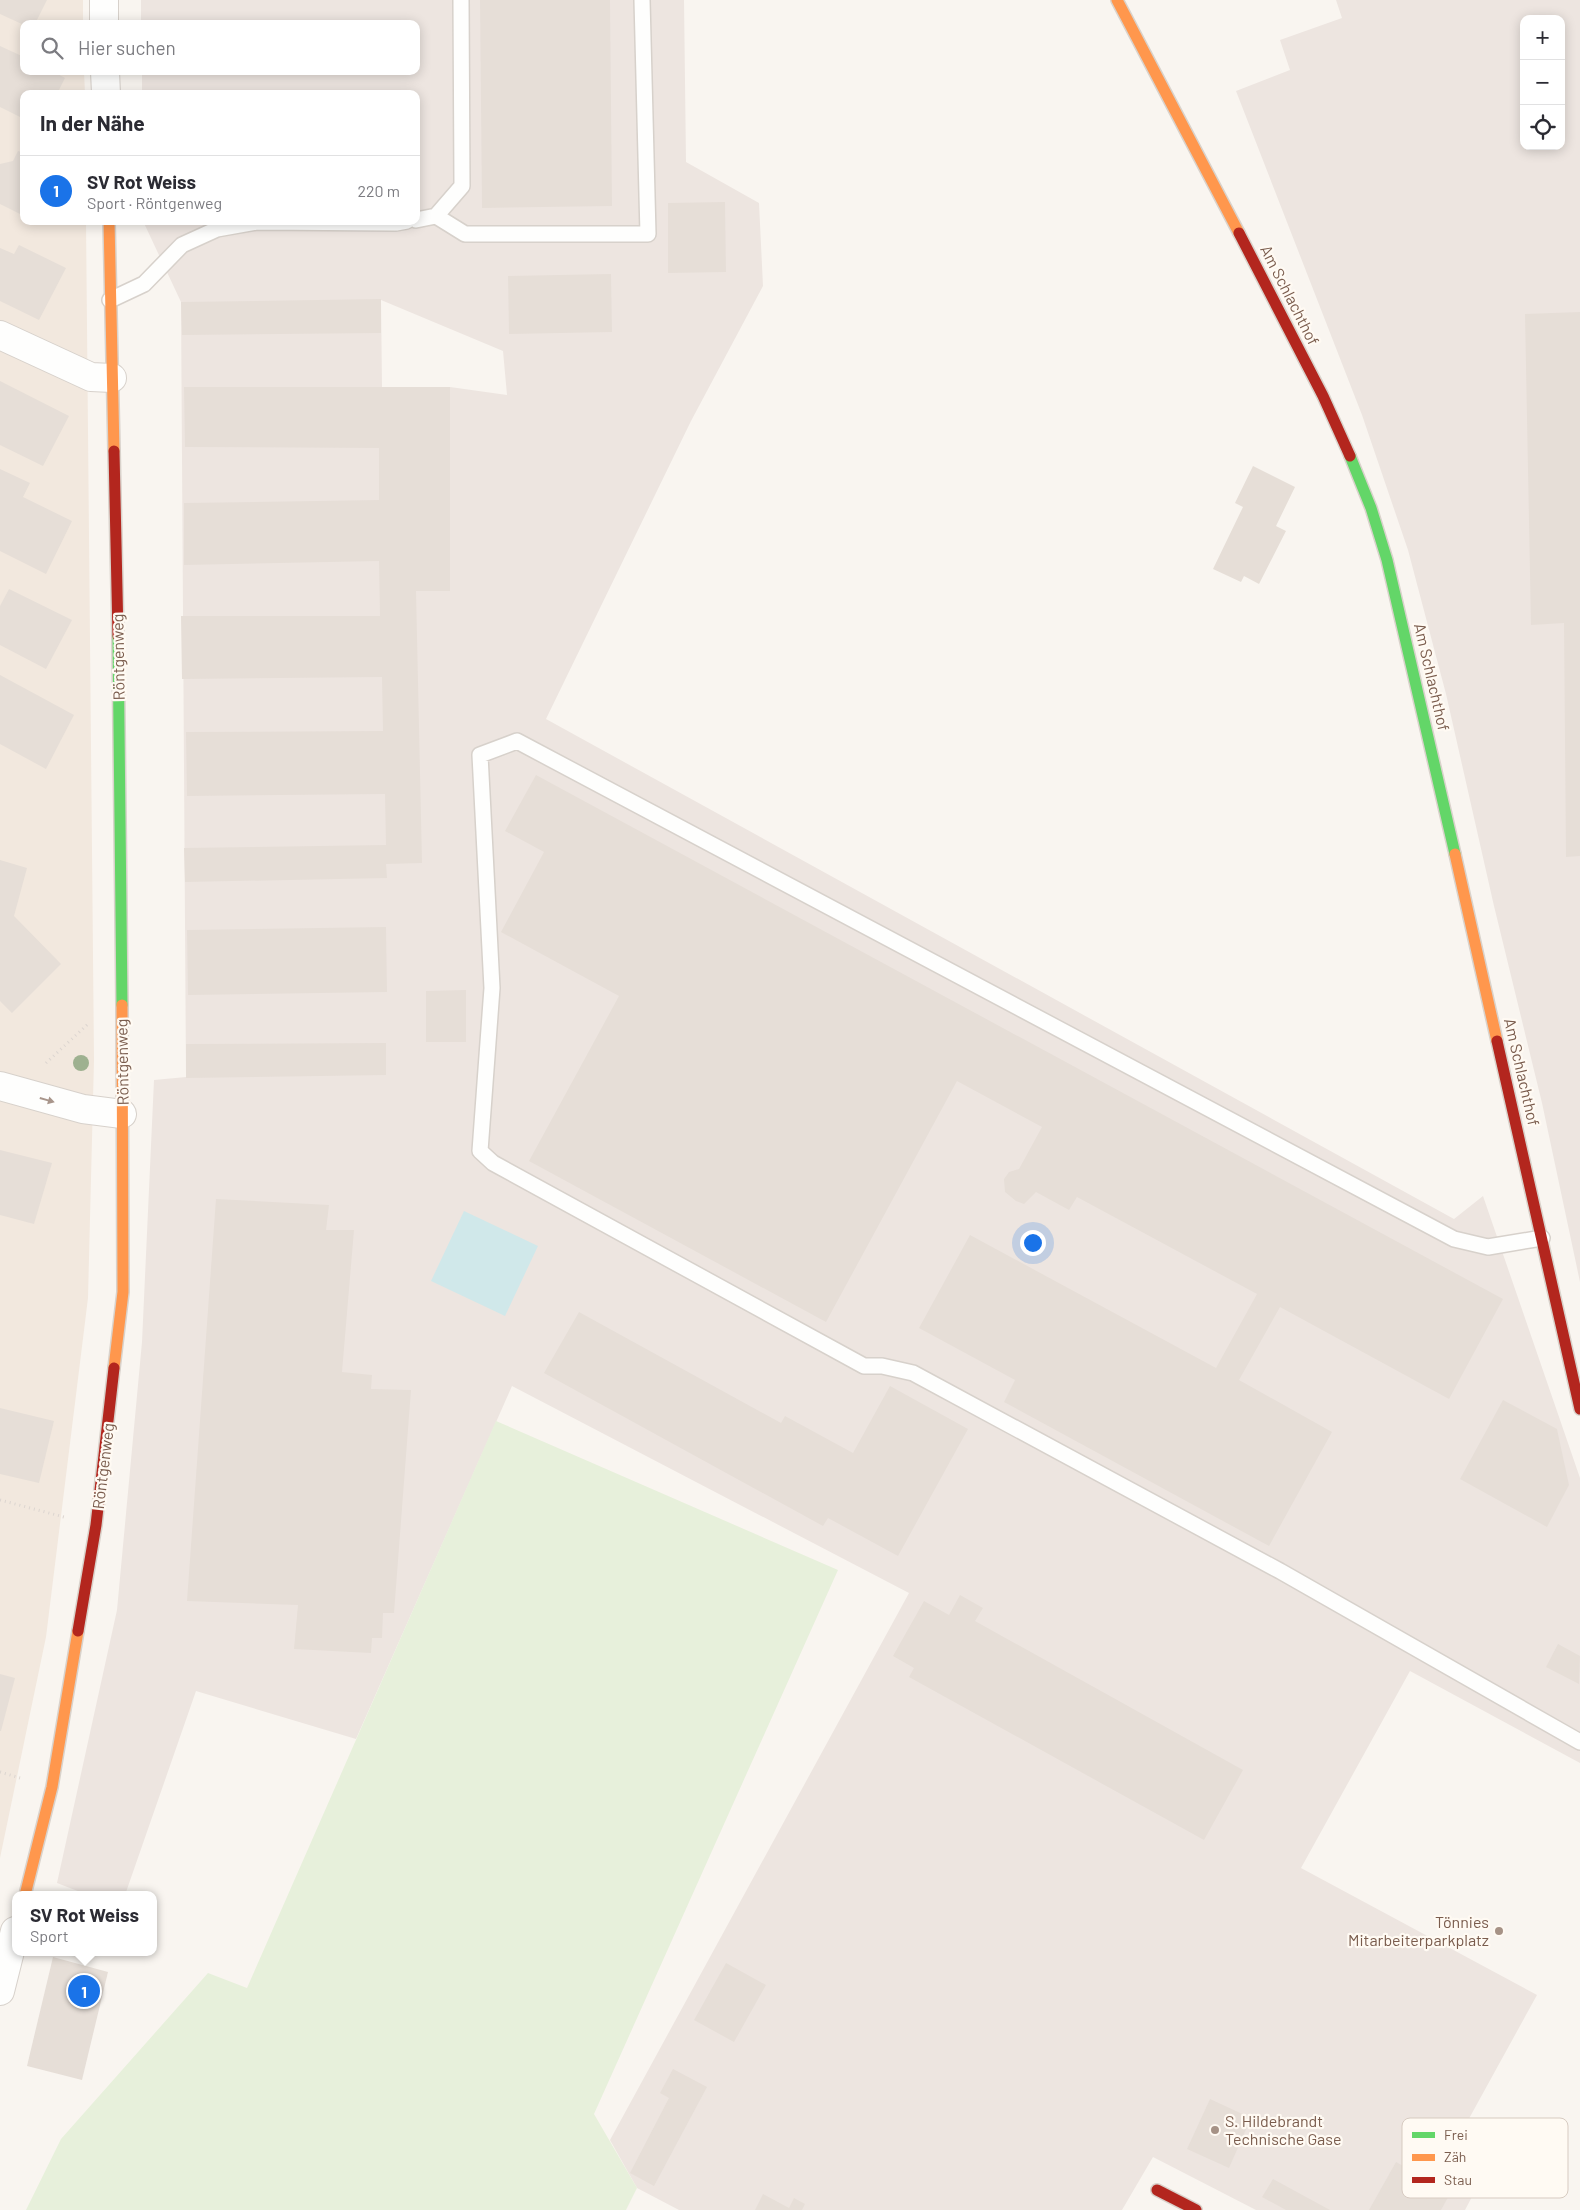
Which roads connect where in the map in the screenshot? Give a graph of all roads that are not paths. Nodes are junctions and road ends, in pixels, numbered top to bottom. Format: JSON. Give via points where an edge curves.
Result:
{"nodes":[{"id":1,"x":104,"y":0,"type":"edge"},
{"id":2,"x":461,"y":0,"type":"edge"},
{"id":3,"x":642,"y":0,"type":"edge"},
{"id":4,"x":1116,"y":0,"type":"edge"},
{"id":5,"x":104,"y":20,"type":"edge"},
{"id":6,"x":105,"y":75,"type":"edge"},
{"id":7,"x":106,"y":90,"type":"edge"},
{"id":8,"x":436,"y":216,"type":"junction"},
{"id":9,"x":420,"y":219,"type":"edge"},
{"id":10,"x":109,"y":225,"type":"edge"},
{"id":11,"x":240,"y":225,"type":"edge"},
{"id":12,"x":110,"y":300,"type":"junction"},
{"id":13,"x":0,"y":335,"type":"edge"},
{"id":14,"x":112,"y":378,"type":"junction"},
{"id":15,"x":8,"y":1089,"type":"edge"},
{"id":16,"x":122,"y":1114,"type":"junction"},
{"id":17,"x":1542,"y":1238,"type":"junction"},
{"id":18,"x":1580,"y":1409,"type":"edge"},
{"id":19,"x":1580,"y":1742,"type":"edge"},
{"id":20,"x":26,"y":1891,"type":"edge"},
{"id":21,"x":12,"y":1943,"type":"edge"},
{"id":22,"x":0,"y":1991,"type":"edge"},
{"id":23,"x":1157,"y":2190,"type":"dead end"},
{"id":24,"x":1196,"y":2210,"type":"edge"}],
"edges":[{"from":1,"to":5,"type":"street"},
{"from":2,"to":8,"type":"lane","via":[[462,186]]},
{"from":3,"to":8,"type":"lane","via":[[648,234],[465,234]]},
{"from":4,"to":17,"type":"street","name":"Am Schlachthof","via":[[1287,324],[1371,508],[1402,619]]},
{"from":6,"to":7,"type":"street"},
{"from":8,"to":9,"type":"lane"},
{"from":10,"to":12,"type":"street","name":"Röntgenweg"},
{"from":11,"to":12,"type":"lane","via":[[217,229],[182,245],[144,284]]},
{"from":12,"to":14,"type":"street","name":"Röntgenweg"},
{"from":13,"to":14,"type":"street","via":[[91,377]]},
{"from":14,"to":16,"type":"street","name":"Röntgenweg","via":[[120,704]]},
{"from":15,"to":16,"type":"street","one_way":true,"via":[[83,1109]]},
{"from":16,"to":20,"type":"street","name":"Röntgenweg","via":[[124,1292],[96,1525],[52,1787]]},
{"from":17,"to":18,"type":"street","name":"Am Schlachthof"},
{"from":17,"to":19,"type":"lane","via":[[1488,1247],[1454,1239],[517,741],[480,755],[492,988],[480,1151],[493,1163],[864,1366],[882,1366],[913,1373],[1280,1571]]},
{"from":21,"to":22,"type":"street"},
{"from":23,"to":24,"type":"street"}]}
